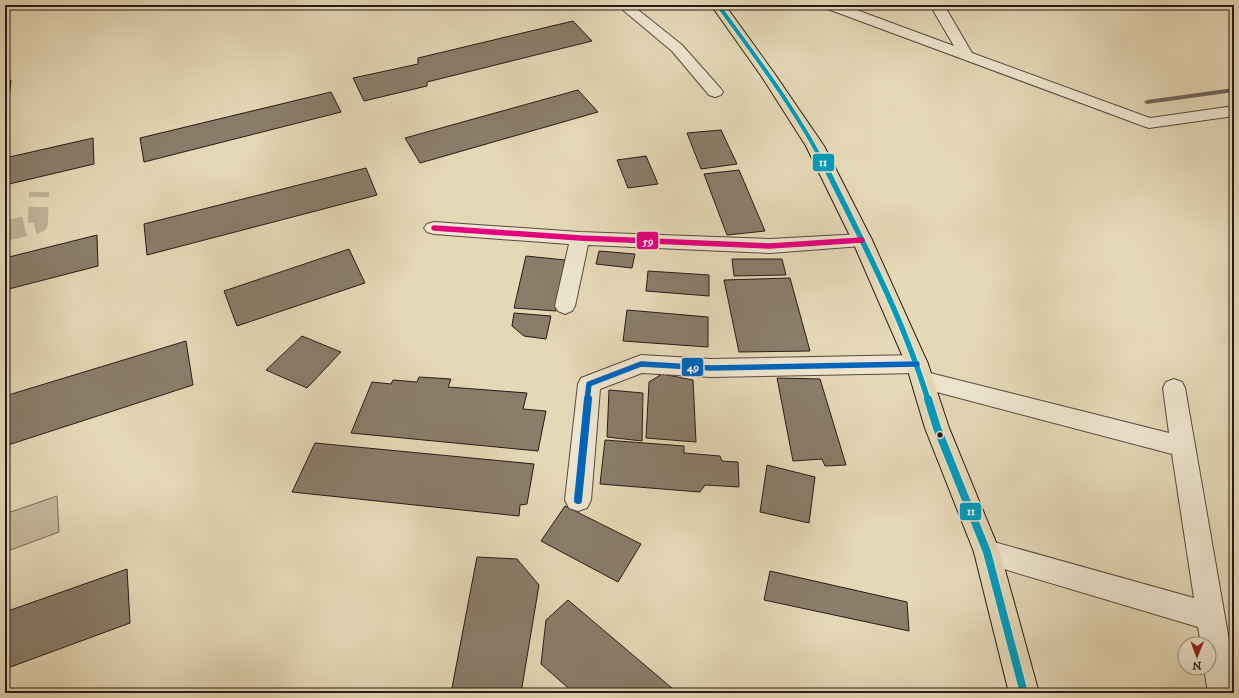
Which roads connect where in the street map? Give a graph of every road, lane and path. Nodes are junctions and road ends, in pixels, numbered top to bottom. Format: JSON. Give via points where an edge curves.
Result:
{"nodes":[{"id":1,"x":624,"y":5,"type":"edge"},
{"id":2,"x":718,"y":5,"type":"edge"},
{"id":3,"x":830,"y":5,"type":"edge"},
{"id":4,"x":937,"y":5,"type":"edge"},
{"id":5,"x":967,"y":56,"type":"junction"},
{"id":6,"x":715,"y":92,"type":"dead end"},
{"id":7,"x":1234,"y":111,"type":"edge"},
{"id":8,"x":434,"y":228,"type":"dead end"},
{"id":9,"x":580,"y":238,"type":"junction"},
{"id":10,"x":862,"y":240,"type":"junction"},
{"id":11,"x":565,"y":306,"type":"dead end"},
{"id":12,"x":919,"y":372,"type":"junction"},
{"id":13,"x":1174,"y":388,"type":"dead end"},
{"id":14,"x":1184,"y":447,"type":"junction"},
{"id":15,"x":578,"y":500,"type":"dead end"},
{"id":16,"x":987,"y":552,"type":"junction"},
{"id":17,"x":1211,"y":617,"type":"junction"},
{"id":18,"x":1024,"y":693,"type":"edge"},
{"id":19,"x":1223,"y":693,"type":"edge"}],
"edges":[{"from":1,"to":6,"type":"street","via":[[677,48]]},
{"from":2,"to":10,"type":"main road","via":[[815,146]]},
{"from":3,"to":5,"type":"street"},
{"from":4,"to":5,"type":"street"},
{"from":5,"to":7,"type":"street","via":[[1149,123]]},
{"from":8,"to":9,"type":"street"},
{"from":9,"to":10,"type":"street","via":[[770,246]]},
{"from":9,"to":11,"type":"street"},
{"from":10,"to":12,"type":"main road"},
{"from":12,"to":14,"type":"street"},
{"from":12,"to":15,"type":"street","via":[[641,364],[589,384]]},
{"from":12,"to":16,"type":"main road","via":[[937,428]]},
{"from":13,"to":14,"type":"street"},
{"from":14,"to":17,"type":"street"},
{"from":16,"to":17,"type":"street"},
{"from":16,"to":18,"type":"main road"},
{"from":17,"to":19,"type":"street"}]}
